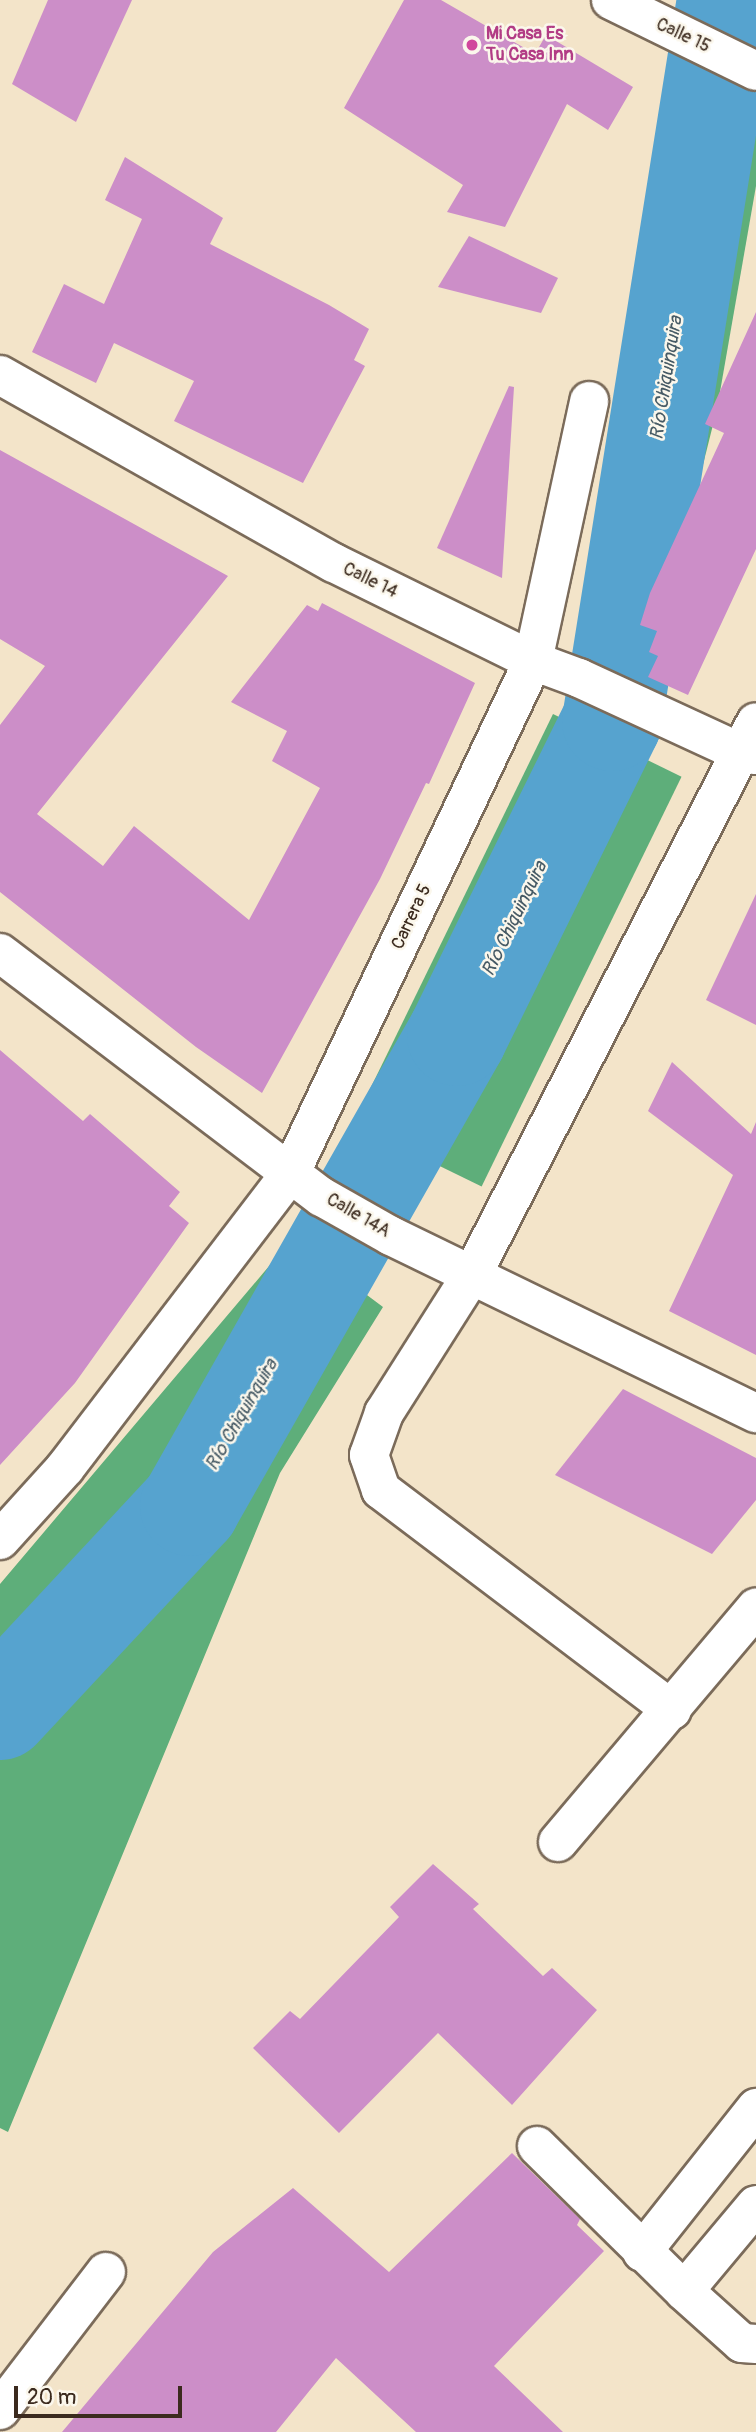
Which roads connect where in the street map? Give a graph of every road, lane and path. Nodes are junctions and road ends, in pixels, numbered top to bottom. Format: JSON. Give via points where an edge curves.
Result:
{"nodes":[{"id":1,"x":611,"y":0,"type":"edge"},
{"id":2,"x":756,"y":71,"type":"edge"},
{"id":3,"x":0,"y":375,"type":"edge"},
{"id":4,"x":590,"y":401,"type":"dead end"},
{"id":5,"x":533,"y":661,"type":"junction"},
{"id":6,"x":751,"y":743,"type":"edge"},
{"id":7,"x":0,"y":953,"type":"edge"},
{"id":8,"x":290,"y":1174,"type":"junction"},
{"id":9,"x":473,"y":1273,"type":"junction"},
{"id":10,"x":756,"y":1413,"type":"edge"},
{"id":11,"x":0,"y":1540,"type":"edge"},
{"id":12,"x":756,"y":1608,"type":"edge"},
{"id":13,"x":671,"y":1710,"type":"junction"},
{"id":14,"x":558,"y":1842,"type":"dead end"},
{"id":15,"x":756,"y":2108,"type":"edge"},
{"id":16,"x":537,"y":2146,"type":"dead end"},
{"id":17,"x":756,"y":2205,"type":"edge"},
{"id":18,"x":642,"y":2252,"type":"junction"},
{"id":19,"x":106,"y":2272,"type":"dead end"},
{"id":20,"x":684,"y":2291,"type":"junction"},
{"id":21,"x":756,"y":2344,"type":"edge"},
{"id":22,"x":0,"y":2410,"type":"edge"}],
"edges":[{"from":1,"to":2,"type":"street","name":"Calle 15"},
{"from":3,"to":5,"type":"street","name":"Calle 14","via":[[334,564]]},
{"from":4,"to":5,"type":"street","name":"Carrera 5"},
{"from":5,"to":6,"type":"street","name":"Calle 14","via":[[645,709]]},
{"from":5,"to":8,"type":"street","name":"Carrera 5"},
{"from":6,"to":9,"type":"street"},
{"from":7,"to":8,"type":"street","name":"Calle 14A"},
{"from":8,"to":9,"type":"street","name":"Calle 14A","via":[[391,1236]]},
{"from":8,"to":11,"type":"street","name":"Carrera 5","via":[[65,1468]]},
{"from":9,"to":10,"type":"street","name":"Calle 14A"},
{"from":9,"to":13,"type":"street","via":[[384,1413],[369,1455],[381,1490]]},
{"from":12,"to":13,"type":"street"},
{"from":13,"to":14,"type":"street"},
{"from":15,"to":18,"type":"street"},
{"from":16,"to":18,"type":"street"},
{"from":17,"to":20,"type":"street"},
{"from":18,"to":20,"type":"street"},
{"from":19,"to":22,"type":"street"},
{"from":20,"to":21,"type":"street","via":[[742,2343]]}]}
